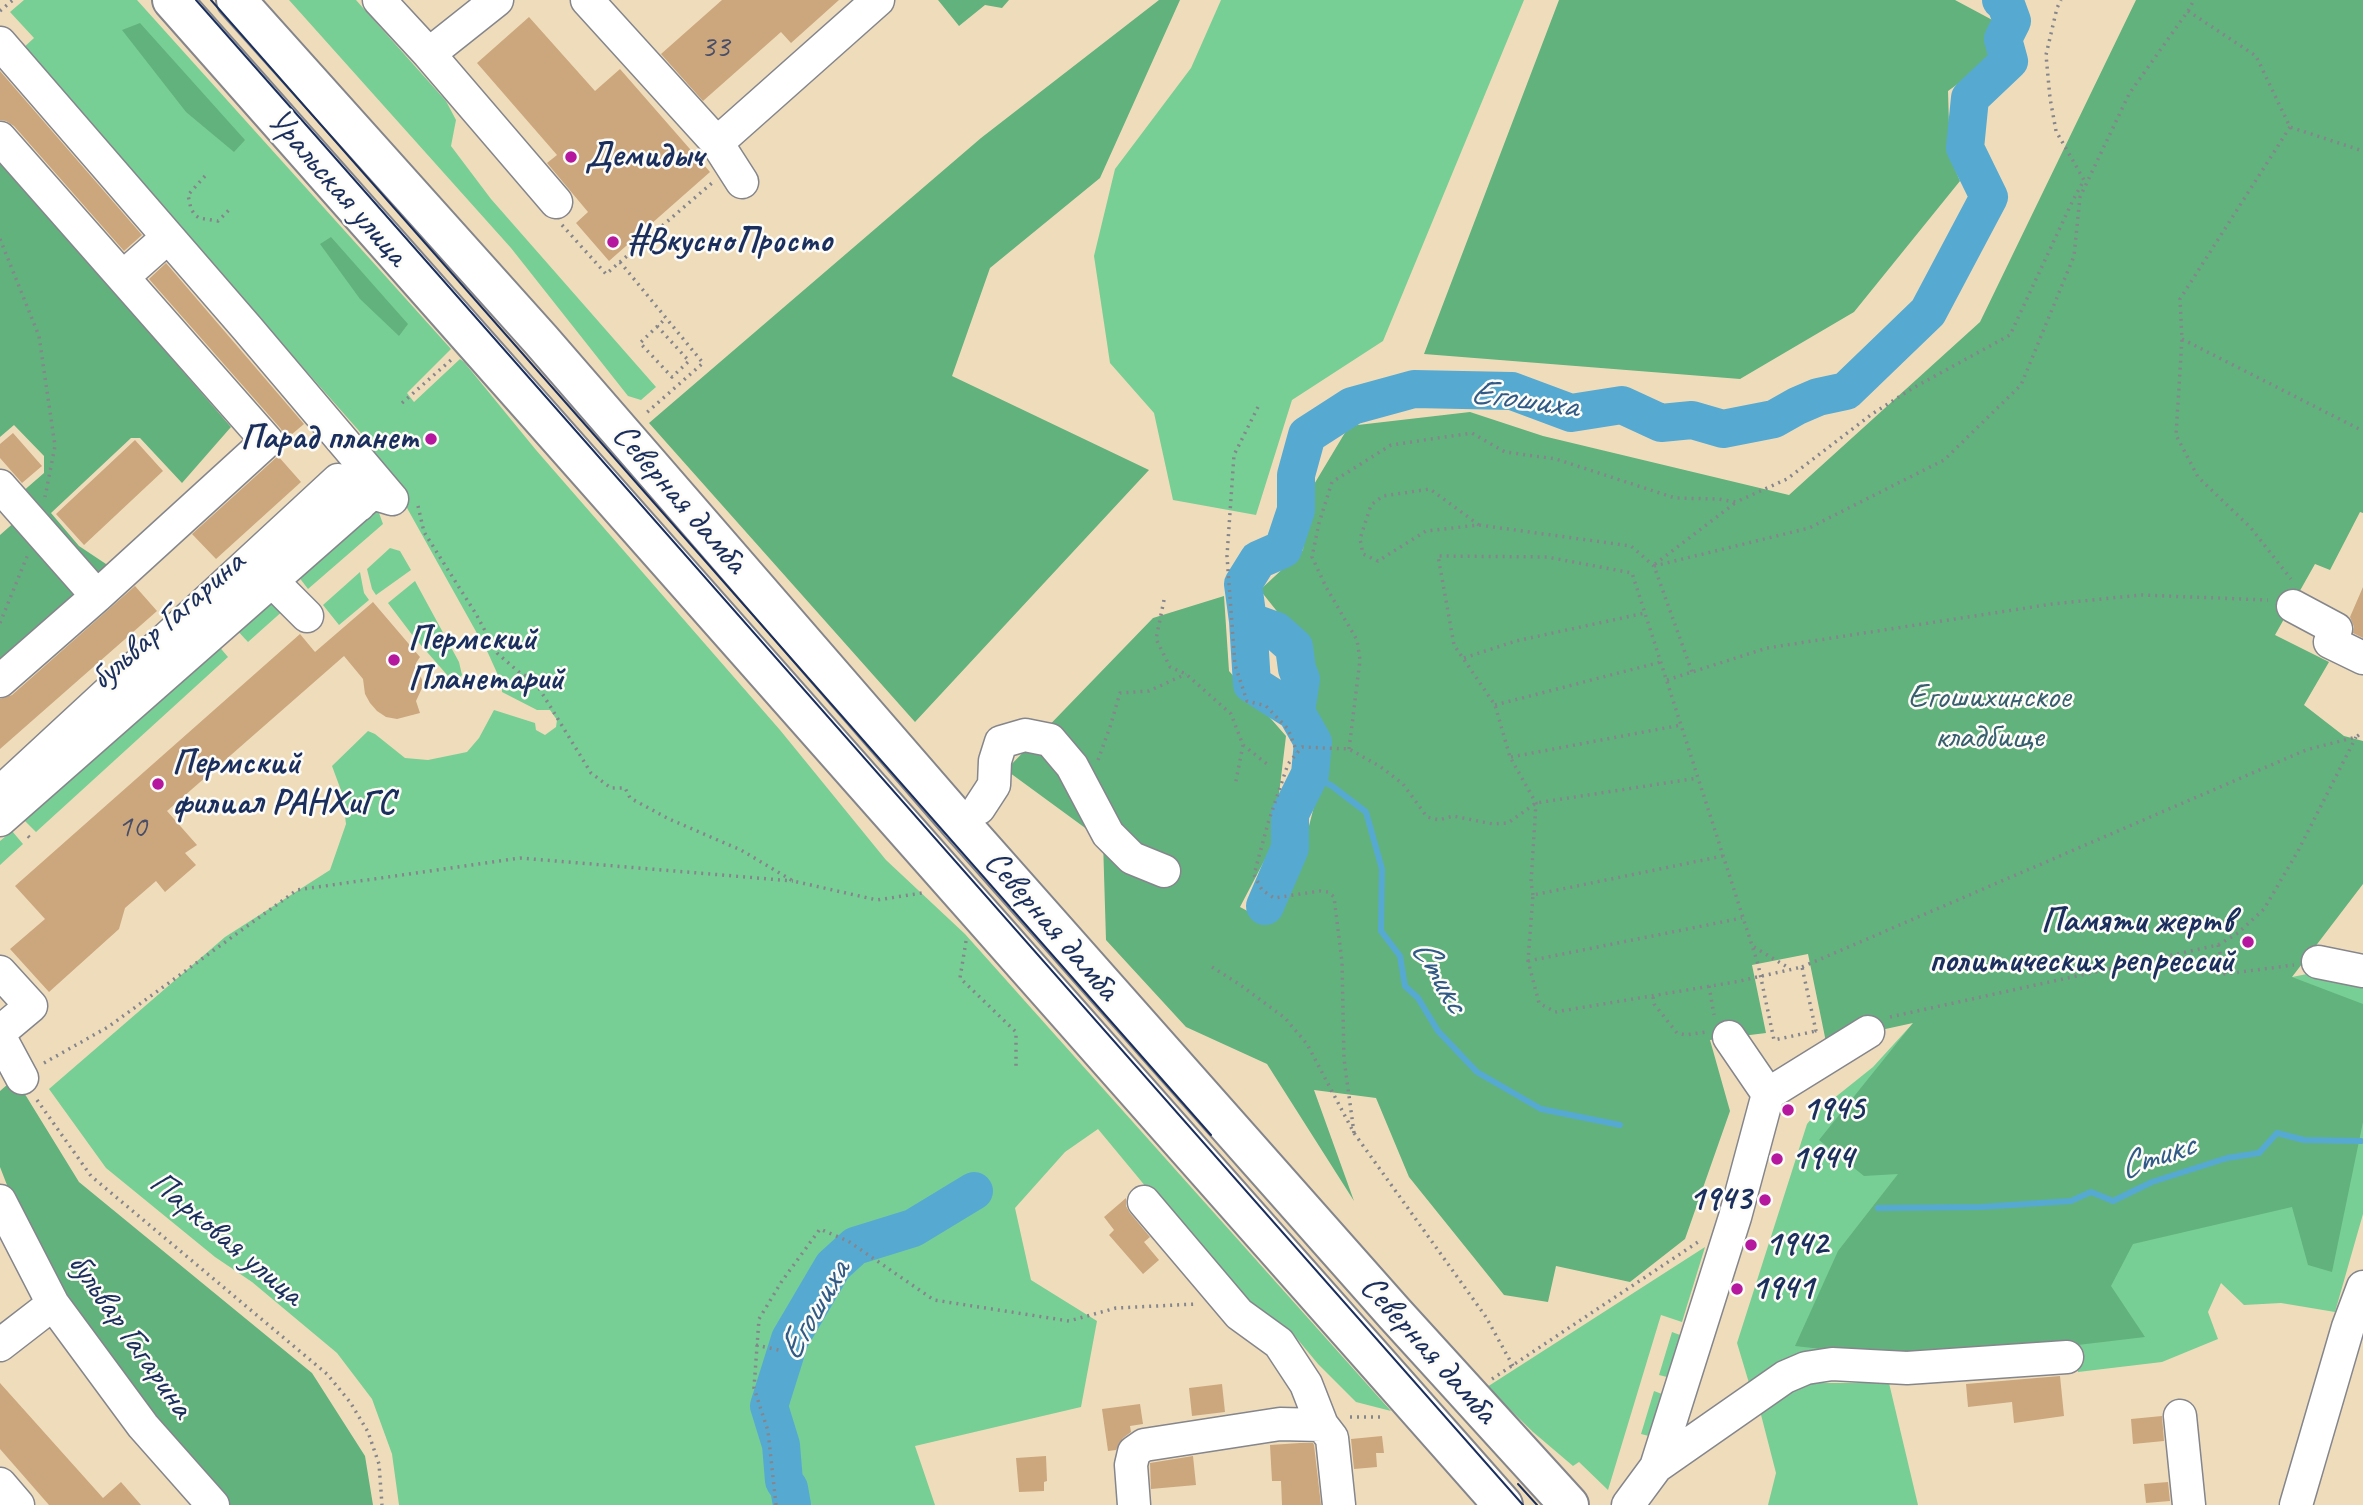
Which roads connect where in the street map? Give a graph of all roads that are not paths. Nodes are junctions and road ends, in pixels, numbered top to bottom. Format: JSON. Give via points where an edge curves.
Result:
{"nodes":[{"id":1,"x":172,"y":0,"type":"edge"},
{"id":2,"x":236,"y":0,"type":"edge"},
{"id":3,"x":379,"y":0,"type":"edge"},
{"id":4,"x":497,"y":0,"type":"edge"},
{"id":5,"x":587,"y":0,"type":"edge"},
{"id":6,"x":878,"y":0,"type":"edge"},
{"id":7,"x":0,"y":43,"type":"edge"},
{"id":8,"x":429,"y":54,"type":"junction"},
{"id":9,"x":0,"y":138,"type":"edge"},
{"id":10,"x":556,"y":202,"type":"road end"},
{"id":11,"x":168,"y":237,"type":"junction"},
{"id":12,"x":123,"y":277,"type":"junction"},
{"id":13,"x":541,"y":341,"type":"joint"},
{"id":14,"x":502,"y":375,"type":"joint"},
{"id":15,"x":0,"y":486,"type":"edge"},
{"id":16,"x":359,"y":505,"type":"junction"},
{"id":17,"x":272,"y":581,"type":"junction"},
{"id":18,"x":97,"y":596,"type":"junction"},
{"id":19,"x":2286,"y":596,"type":"road end"},
{"id":20,"x":307,"y":616,"type":"dead end"},
{"id":21,"x":2363,"y":658,"type":"edge"},
{"id":22,"x":0,"y":681,"type":"edge"},
{"id":23,"x":0,"y":793,"type":"edge"},
{"id":24,"x":979,"y":808,"type":"dead end"},
{"id":25,"x":0,"y":820,"type":"edge"},
{"id":26,"x":1164,"y":871,"type":"dead end"},
{"id":27,"x":2318,"y":962,"type":"road end"},
{"id":28,"x":2363,"y":971,"type":"edge"},
{"id":29,"x":0,"y":972,"type":"edge"},
{"id":30,"x":1874,"y":1026,"type":"road end"},
{"id":31,"x":1720,"y":1029,"type":"road end"},
{"id":32,"x":0,"y":1034,"type":"edge"},
{"id":33,"x":22,"y":1078,"type":"road end"},
{"id":34,"x":1768,"y":1094,"type":"junction"},
{"id":35,"x":0,"y":1201,"type":"edge"},
{"id":36,"x":1144,"y":1202,"type":"dead end"},
{"id":37,"x":2363,"y":1287,"type":"edge"},
{"id":38,"x":53,"y":1304,"type":"junction"},
{"id":39,"x":2356,"y":1325,"type":"edge"},
{"id":40,"x":0,"y":1345,"type":"edge"},
{"id":41,"x":2067,"y":1357,"type":"dead end"},
{"id":42,"x":2180,"y":1416,"type":"dead end"},
{"id":43,"x":1322,"y":1425,"type":"junction"},
{"id":44,"x":1656,"y":1467,"type":"junction"},
{"id":45,"x":0,"y":1484,"type":"edge"},
{"id":46,"x":18,"y":1505,"type":"edge"},
{"id":47,"x":213,"y":1505,"type":"edge"},
{"id":48,"x":1134,"y":1505,"type":"edge"},
{"id":49,"x":1339,"y":1505,"type":"edge"},
{"id":50,"x":1503,"y":1505,"type":"edge"},
{"id":51,"x":1569,"y":1505,"type":"edge"},
{"id":52,"x":1628,"y":1505,"type":"edge"},
{"id":53,"x":2189,"y":1505,"type":"edge"},
{"id":54,"x":2296,"y":1505,"type":"edge"}],
"edges":[{"from":1,"to":14,"type":"main road","name":"Уральская улица"},
{"from":2,"to":13,"type":"main road","name":"Уральская улица"},
{"from":3,"to":8,"type":"street"},
{"from":4,"to":8,"type":"street"},
{"from":5,"to":6,"type":"street","via":[[730,164]]},
{"from":7,"to":11,"type":"street"},
{"from":8,"to":10,"type":"street"},
{"from":9,"to":12,"type":"street"},
{"from":11,"to":12,"type":"street"},
{"from":11,"to":16,"type":"street","name":"бульвар Гагарина","via":[[405,503],[372,493]]},
{"from":12,"to":18,"type":"street","via":[[267,441]]},
{"from":13,"to":51,"type":"main road","name":"Северная дамба","via":[[960,823]]},
{"from":14,"to":50,"type":"main road","name":"Северная дамба"},
{"from":15,"to":18,"type":"street"},
{"from":16,"to":17,"type":"street","name":"бульвар Гагарина"},
{"from":16,"to":23,"type":"street","via":[[338,480]]},
{"from":17,"to":20,"type":"street"},
{"from":17,"to":25,"type":"street","name":"бульвар Гагарина"},
{"from":18,"to":22,"type":"street"},
{"from":19,"to":21,"type":"street","via":[[2336,629],[2330,642]]},
{"from":24,"to":26,"type":"street","via":[[994,785],[1001,743],[1025,735],[1050,740],[1072,766],[1108,834],[1132,858]]},
{"from":27,"to":28,"type":"street"},
{"from":29,"to":32,"type":"street","via":[[31,1006]]},
{"from":30,"to":34,"type":"street"},
{"from":31,"to":34,"type":"street"},
{"from":32,"to":33,"type":"street"},
{"from":34,"to":44,"type":"street","via":[[1735,1217]]},
{"from":35,"to":38,"type":"street","name":"бульвар Гагарина"},
{"from":36,"to":43,"type":"street","via":[[1238,1314],[1279,1343],[1306,1384]]},
{"from":37,"to":39,"type":"street"},
{"from":38,"to":40,"type":"street"},
{"from":38,"to":47,"type":"street","name":"бульвар Гагарина","via":[[143,1426]]},
{"from":39,"to":54,"type":"street"},
{"from":41,"to":44,"type":"street","via":[[1907,1368],[1806,1367]]},
{"from":42,"to":53,"type":"street"},
{"from":43,"to":48,"type":"street","via":[[1280,1424],[1144,1445],[1134,1452],[1131,1465]]},
{"from":43,"to":49,"type":"street","via":[[1332,1438]]},
{"from":44,"to":52,"type":"street"},
{"from":45,"to":46,"type":"street"}]}
